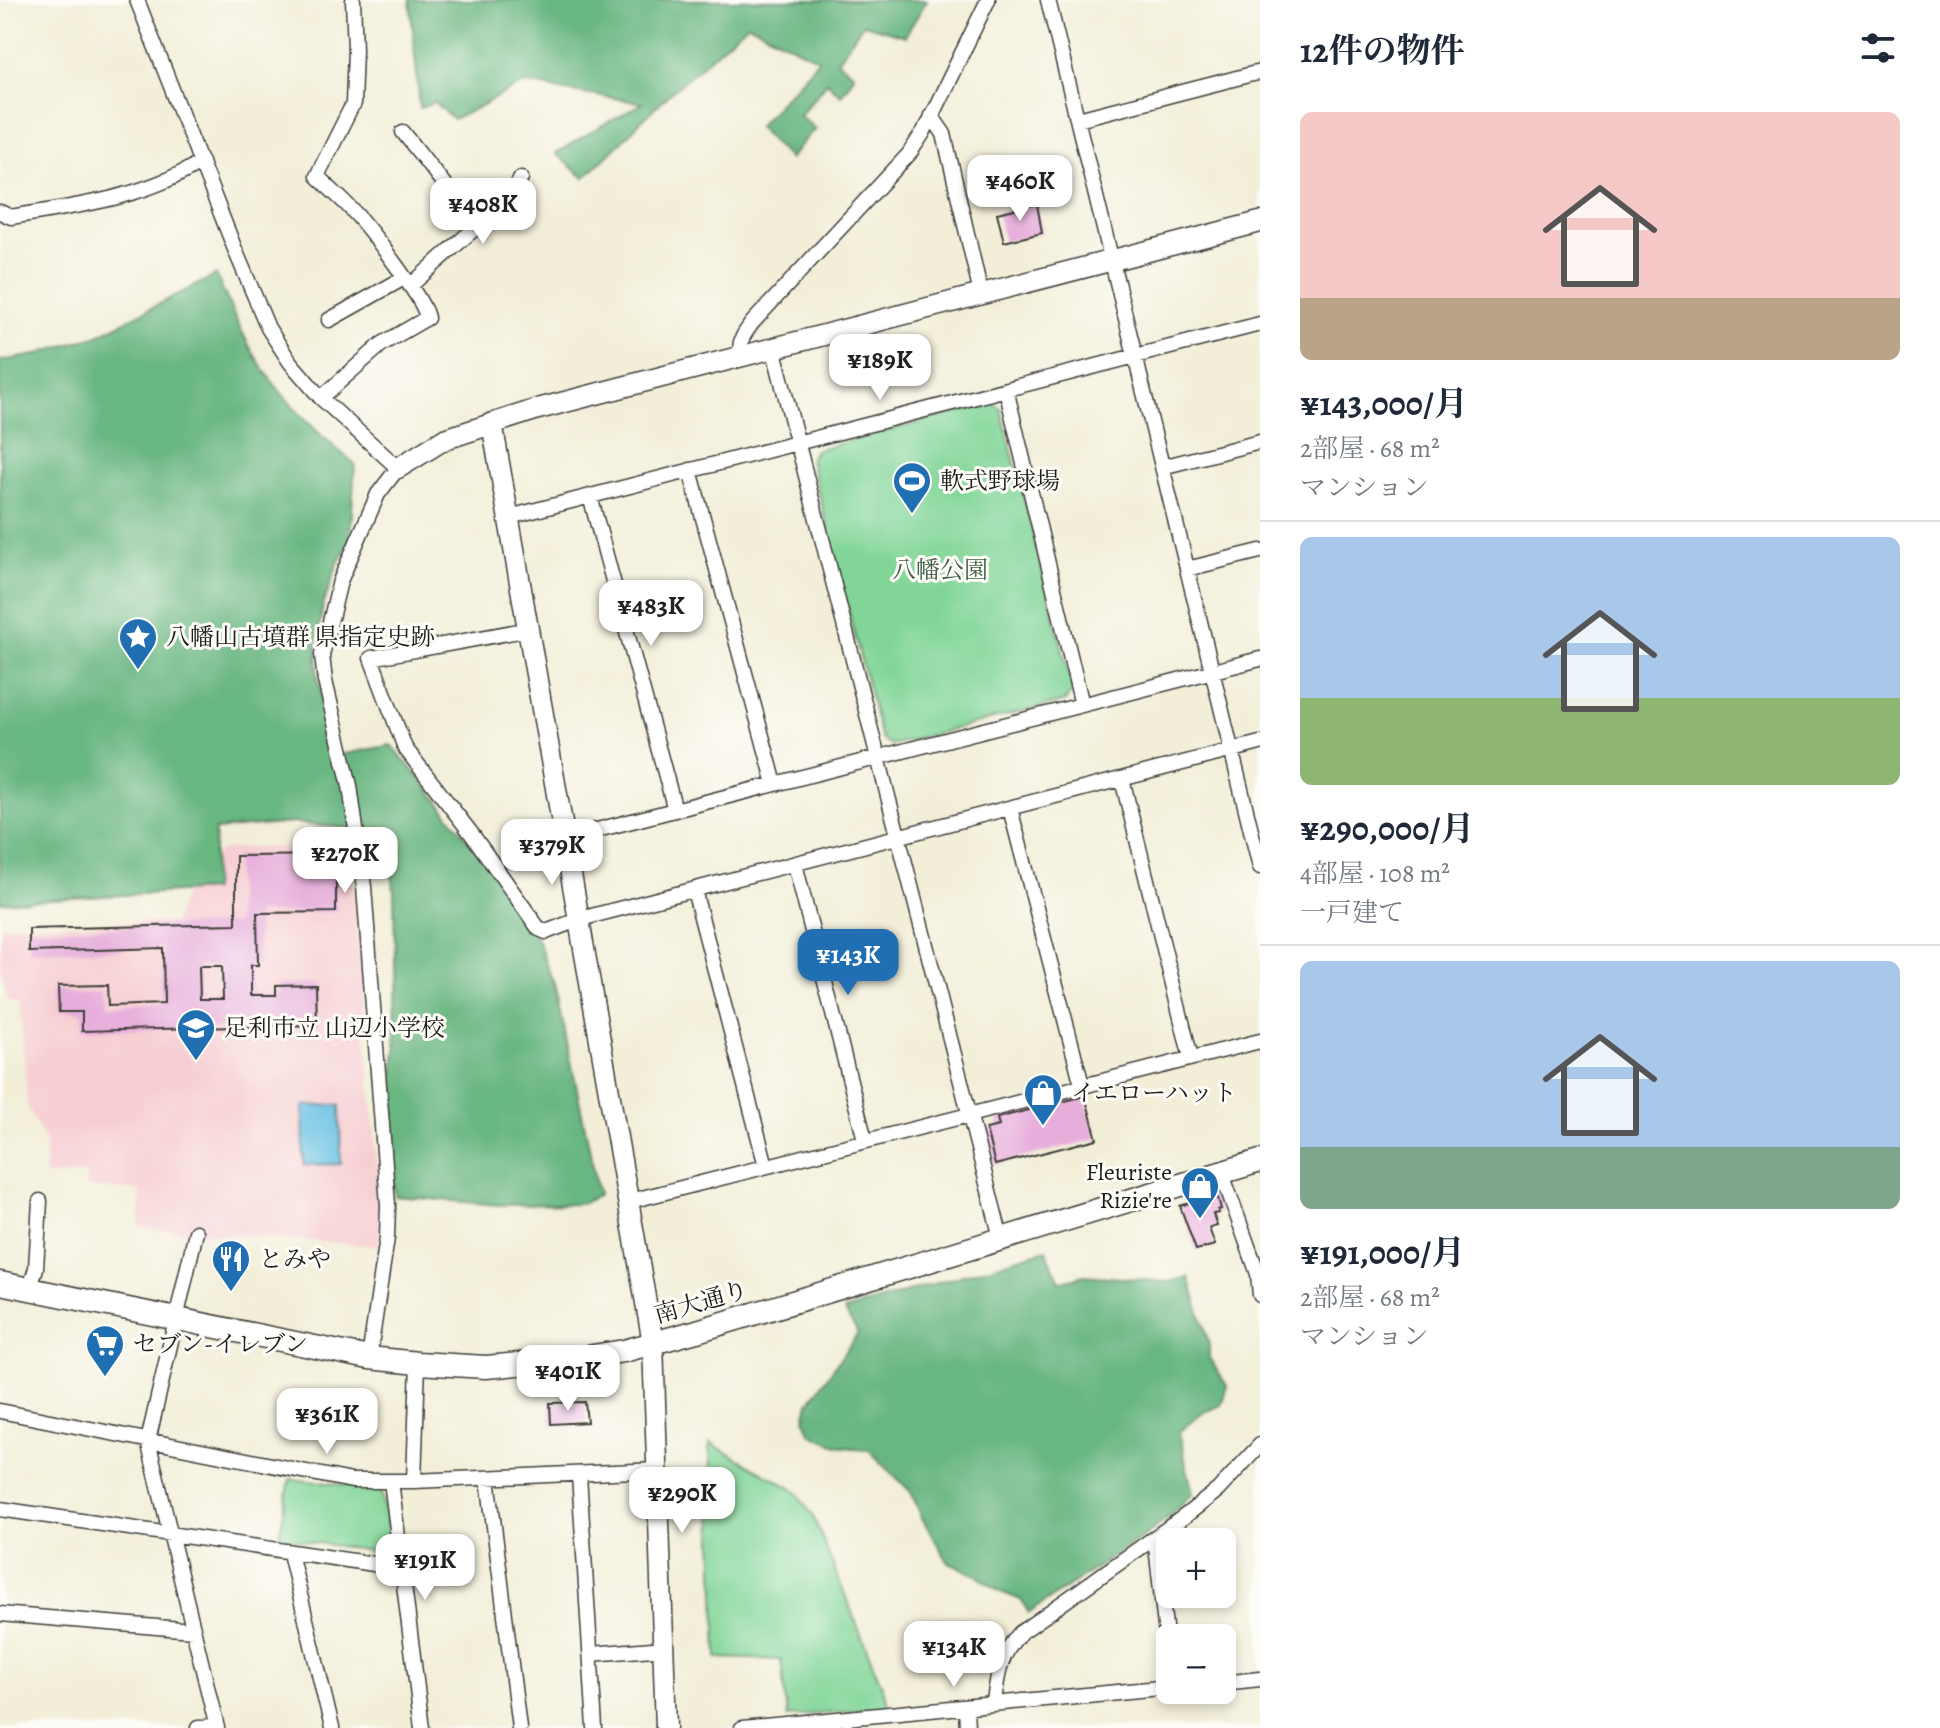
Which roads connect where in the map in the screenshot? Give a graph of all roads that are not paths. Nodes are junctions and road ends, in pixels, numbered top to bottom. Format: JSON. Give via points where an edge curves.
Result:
{"nodes":[{"id":1,"x":137,"y":0,"type":"edge"},
{"id":2,"x":353,"y":0,"type":"edge"},
{"id":3,"x":988,"y":0,"type":"edge"},
{"id":4,"x":1048,"y":0,"type":"edge"},
{"id":5,"x":1260,"y":72,"type":"edge"},
{"id":6,"x":931,"y":115,"type":"junction"},
{"id":7,"x":1078,"y":119,"type":"junction"},
{"id":8,"x":403,"y":132,"type":"dead end"},
{"id":9,"x":201,"y":162,"type":"junction"},
{"id":10,"x":521,"y":178,"type":"dead end"},
{"id":11,"x":0,"y":212,"type":"edge"},
{"id":12,"x":1260,"y":222,"type":"edge"},
{"id":13,"x":477,"y":226,"type":"junction"},
{"id":14,"x":1112,"y":260,"type":"junction"},
{"id":15,"x":407,"y":282,"type":"junction"},
{"id":16,"x":981,"y":294,"type":"junction"},
{"id":17,"x":329,"y":320,"type":"dead end"},
{"id":18,"x":1260,"y":324,"type":"edge"},
{"id":19,"x":773,"y":347,"type":"junction"},
{"id":20,"x":741,"y":355,"type":"junction"},
{"id":21,"x":1135,"y":356,"type":"junction"},
{"id":22,"x":1006,"y":389,"type":"junction"},
{"id":23,"x":321,"y":398,"type":"junction"},
{"id":24,"x":492,"y":423,"type":"junction"},
{"id":25,"x":798,"y":442,"type":"junction"},
{"id":26,"x":1260,"y":442,"type":"edge"},
{"id":27,"x":1162,"y":467,"type":"junction"},
{"id":28,"x":398,"y":468,"type":"junction"},
{"id":29,"x":690,"y":470,"type":"junction"},
{"id":30,"x":590,"y":496,"type":"junction"},
{"id":31,"x":509,"y":517,"type":"junction"},
{"id":32,"x":1260,"y":551,"type":"edge"},
{"id":33,"x":1187,"y":569,"type":"junction"},
{"id":34,"x":530,"y":629,"type":"junction"},
{"id":35,"x":1260,"y":659,"type":"edge"},
{"id":36,"x":1212,"y":672,"type":"junction"},
{"id":37,"x":1082,"y":705,"type":"junction"},
{"id":38,"x":1260,"y":743,"type":"edge"},
{"id":39,"x":1232,"y":750,"type":"junction"},
{"id":40,"x":878,"y":757,"type":"junction"},
{"id":41,"x":1122,"y":779,"type":"junction"},
{"id":42,"x":775,"y":784,"type":"junction"},
{"id":43,"x":1010,"y":808,"type":"junction"},
{"id":44,"x":675,"y":810,"type":"junction"},
{"id":45,"x":898,"y":837,"type":"junction"},
{"id":46,"x":566,"y":838,"type":"junction"},
{"id":47,"x":1257,"y":845,"type":"edge"},
{"id":48,"x":795,"y":864,"type":"junction"},
{"id":49,"x":1260,"y":867,"type":"edge"},
{"id":50,"x":694,"y":890,"type":"junction"},
{"id":51,"x":580,"y":919,"type":"junction"},
{"id":52,"x":1260,"y":1041,"type":"edge"},
{"id":53,"x":1191,"y":1058,"type":"junction"},
{"id":54,"x":1082,"y":1085,"type":"junction"},
{"id":55,"x":969,"y":1113,"type":"junction"},
{"id":56,"x":865,"y":1140,"type":"junction"},
{"id":57,"x":1260,"y":1161,"type":"edge"},
{"id":58,"x":766,"y":1166,"type":"junction"},
{"id":59,"x":1221,"y":1171,"type":"junction"},
{"id":60,"x":40,"y":1201,"type":"dead end"},
{"id":61,"x":630,"y":1201,"type":"junction"},
{"id":62,"x":196,"y":1232,"type":"dead end"},
{"id":63,"x":1001,"y":1238,"type":"junction"},
{"id":64,"x":1259,"y":1274,"type":"edge"},
{"id":65,"x":0,"y":1283,"type":"edge"},
{"id":66,"x":30,"y":1288,"type":"junction"},
{"id":67,"x":1260,"y":1295,"type":"edge"},
{"id":68,"x":176,"y":1319,"type":"junction"},
{"id":69,"x":653,"y":1343,"type":"junction"},
{"id":70,"x":369,"y":1358,"type":"junction"},
{"id":71,"x":418,"y":1363,"type":"junction"},
{"id":72,"x":0,"y":1411,"type":"edge"},
{"id":73,"x":148,"y":1441,"type":"junction"},
{"id":74,"x":1260,"y":1445,"type":"edge"},
{"id":75,"x":657,"y":1470,"type":"junction"},
{"id":76,"x":579,"y":1475,"type":"junction"},
{"id":77,"x":488,"y":1478,"type":"junction"},
{"id":78,"x":391,"y":1481,"type":"junction"},
{"id":79,"x":414,"y":1481,"type":"junction"},
{"id":80,"x":0,"y":1509,"type":"edge"},
{"id":81,"x":169,"y":1534,"type":"junction"},
{"id":82,"x":1155,"y":1537,"type":"junction"},
{"id":83,"x":290,"y":1553,"type":"junction"},
{"id":84,"x":401,"y":1568,"type":"junction"},
{"id":85,"x":0,"y":1614,"type":"edge"},
{"id":86,"x":1165,"y":1624,"type":"edge"},
{"id":87,"x":193,"y":1630,"type":"junction"},
{"id":88,"x":665,"y":1648,"type":"junction"},
{"id":89,"x":591,"y":1654,"type":"junction"},
{"id":90,"x":1260,"y":1679,"type":"edge"},
{"id":91,"x":1236,"y":1682,"type":"edge"},
{"id":92,"x":1156,"y":1688,"type":"edge"},
{"id":93,"x":994,"y":1702,"type":"junction"},
{"id":94,"x":966,"y":1707,"type":"junction"},
{"id":95,"x":217,"y":1727,"type":"edge"},
{"id":96,"x":198,"y":1728,"type":"edge"},
{"id":97,"x":332,"y":1728,"type":"edge"},
{"id":98,"x":422,"y":1728,"type":"edge"},
{"id":99,"x":519,"y":1728,"type":"edge"},
{"id":100,"x":595,"y":1728,"type":"edge"},
{"id":101,"x":666,"y":1728,"type":"edge"},
{"id":102,"x":742,"y":1728,"type":"edge"},
{"id":103,"x":967,"y":1728,"type":"edge"}],
"edges":[{"from":1,"to":9,"type":"street"},
{"from":2,"to":15,"type":"street","via":[[353,104],[317,176],[354,212]]},
{"from":3,"to":6,"type":"street"},
{"from":4,"to":7,"type":"street"},
{"from":5,"to":7,"type":"street"},
{"from":6,"to":16,"type":"street","via":[[944,134]]},
{"from":6,"to":20,"type":"street","via":[[909,154],[752,323],[742,336]]},
{"from":7,"to":14,"type":"street"},
{"from":8,"to":13,"type":"street"},
{"from":9,"to":11,"type":"street","via":[[177,177],[114,198],[11,217]]},
{"from":9,"to":23,"type":"street","via":[[268,328]]},
{"from":10,"to":13,"type":"street","via":[[512,195]]},
{"from":12,"to":14,"type":"street"},
{"from":13,"to":15,"type":"street"},
{"from":14,"to":16,"type":"street"},
{"from":14,"to":21,"type":"street"},
{"from":15,"to":17,"type":"street"},
{"from":15,"to":23,"type":"street","via":[[427,318],[382,344]]},
{"from":16,"to":19,"type":"street"},
{"from":18,"to":21,"type":"street"},
{"from":19,"to":20,"type":"street"},
{"from":19,"to":25,"type":"street"},
{"from":20,"to":24,"type":"street"},
{"from":21,"to":22,"type":"street"},
{"from":21,"to":27,"type":"street"},
{"from":22,"to":25,"type":"street"},
{"from":22,"to":37,"type":"street"},
{"from":23,"to":28,"type":"street"},
{"from":24,"to":28,"type":"street","via":[[445,439]]},
{"from":24,"to":31,"type":"street"},
{"from":25,"to":29,"type":"street"},
{"from":25,"to":40,"type":"street"},
{"from":26,"to":27,"type":"street"},
{"from":27,"to":33,"type":"street"},
{"from":28,"to":70,"type":"street","via":[[378,494],[340,581],[322,655],[350,786],[364,887],[388,1205]]},
{"from":29,"to":30,"type":"street"},
{"from":29,"to":42,"type":"street"},
{"from":30,"to":31,"type":"street"},
{"from":30,"to":44,"type":"street"},
{"from":31,"to":34,"type":"street"},
{"from":32,"to":33,"type":"street"},
{"from":33,"to":36,"type":"street"},
{"from":34,"to":46,"type":"street"},
{"from":34,"to":51,"type":"street","via":[[371,658],[405,748],[539,929],[546,932]]},
{"from":35,"to":36,"type":"street"},
{"from":36,"to":37,"type":"street"},
{"from":36,"to":39,"type":"street"},
{"from":37,"to":40,"type":"street"},
{"from":38,"to":39,"type":"street"},
{"from":39,"to":41,"type":"street"},
{"from":39,"to":47,"type":"street"},
{"from":40,"to":42,"type":"street"},
{"from":40,"to":45,"type":"street"},
{"from":41,"to":43,"type":"street"},
{"from":41,"to":53,"type":"street"},
{"from":42,"to":44,"type":"street"},
{"from":43,"to":45,"type":"street"},
{"from":43,"to":54,"type":"street"},
{"from":44,"to":46,"type":"street"},
{"from":45,"to":48,"type":"street"},
{"from":45,"to":55,"type":"street"},
{"from":46,"to":51,"type":"street"},
{"from":47,"to":49,"type":"street"},
{"from":48,"to":50,"type":"street"},
{"from":48,"to":56,"type":"street"},
{"from":50,"to":51,"type":"street"},
{"from":50,"to":58,"type":"street"},
{"from":51,"to":61,"type":"street"},
{"from":52,"to":53,"type":"street"},
{"from":53,"to":54,"type":"street"},
{"from":54,"to":55,"type":"street"},
{"from":55,"to":56,"type":"street"},
{"from":55,"to":63,"type":"street"},
{"from":56,"to":58,"type":"street"},
{"from":57,"to":59,"type":"main road","name":"南大通り"},
{"from":58,"to":61,"type":"street"},
{"from":59,"to":63,"type":"main road","name":"南大通り"},
{"from":59,"to":64,"type":"street"},
{"from":60,"to":66,"type":"street"},
{"from":61,"to":69,"type":"street"},
{"from":62,"to":68,"type":"street"},
{"from":63,"to":69,"type":"main road","name":"南大通り"},
{"from":64,"to":67,"type":"street"},
{"from":65,"to":66,"type":"main road","name":"南大通り"},
{"from":66,"to":68,"type":"main road","name":"南大通り"},
{"from":68,"to":70,"type":"main road","name":"南大通り"},
{"from":68,"to":73,"type":"street"},
{"from":69,"to":71,"type":"main road","name":"南大通り","via":[[574,1359],[486,1367]]},
{"from":69,"to":75,"type":"street"},
{"from":70,"to":71,"type":"main road","name":"南大通り"},
{"from":71,"to":79,"type":"street"},
{"from":72,"to":73,"type":"street"},
{"from":73,"to":78,"type":"street","via":[[352,1481]]},
{"from":73,"to":81,"type":"street"},
{"from":74,"to":82,"type":"street","via":[[1218,1490]]},
{"from":75,"to":76,"type":"street"},
{"from":75,"to":88,"type":"street"},
{"from":76,"to":77,"type":"street"},
{"from":76,"to":89,"type":"street"},
{"from":77,"to":79,"type":"street"},
{"from":77,"to":99,"type":"street"},
{"from":78,"to":79,"type":"street"},
{"from":78,"to":84,"type":"street"},
{"from":80,"to":81,"type":"street"},
{"from":81,"to":83,"type":"street"},
{"from":81,"to":87,"type":"street"},
{"from":82,"to":86,"type":"street"},
{"from":82,"to":93,"type":"street","via":[[1020,1633],[999,1663]]},
{"from":83,"to":84,"type":"street"},
{"from":83,"to":97,"type":"street"},
{"from":84,"to":98,"type":"street"},
{"from":85,"to":87,"type":"street"},
{"from":87,"to":95,"type":"street"},
{"from":88,"to":89,"type":"street"},
{"from":88,"to":101,"type":"street"},
{"from":89,"to":100,"type":"street"},
{"from":90,"to":91,"type":"street"},
{"from":92,"to":93,"type":"street"},
{"from":93,"to":94,"type":"street"},
{"from":94,"to":102,"type":"street"},
{"from":94,"to":103,"type":"street"},
{"from":95,"to":96,"type":"street"}]}
